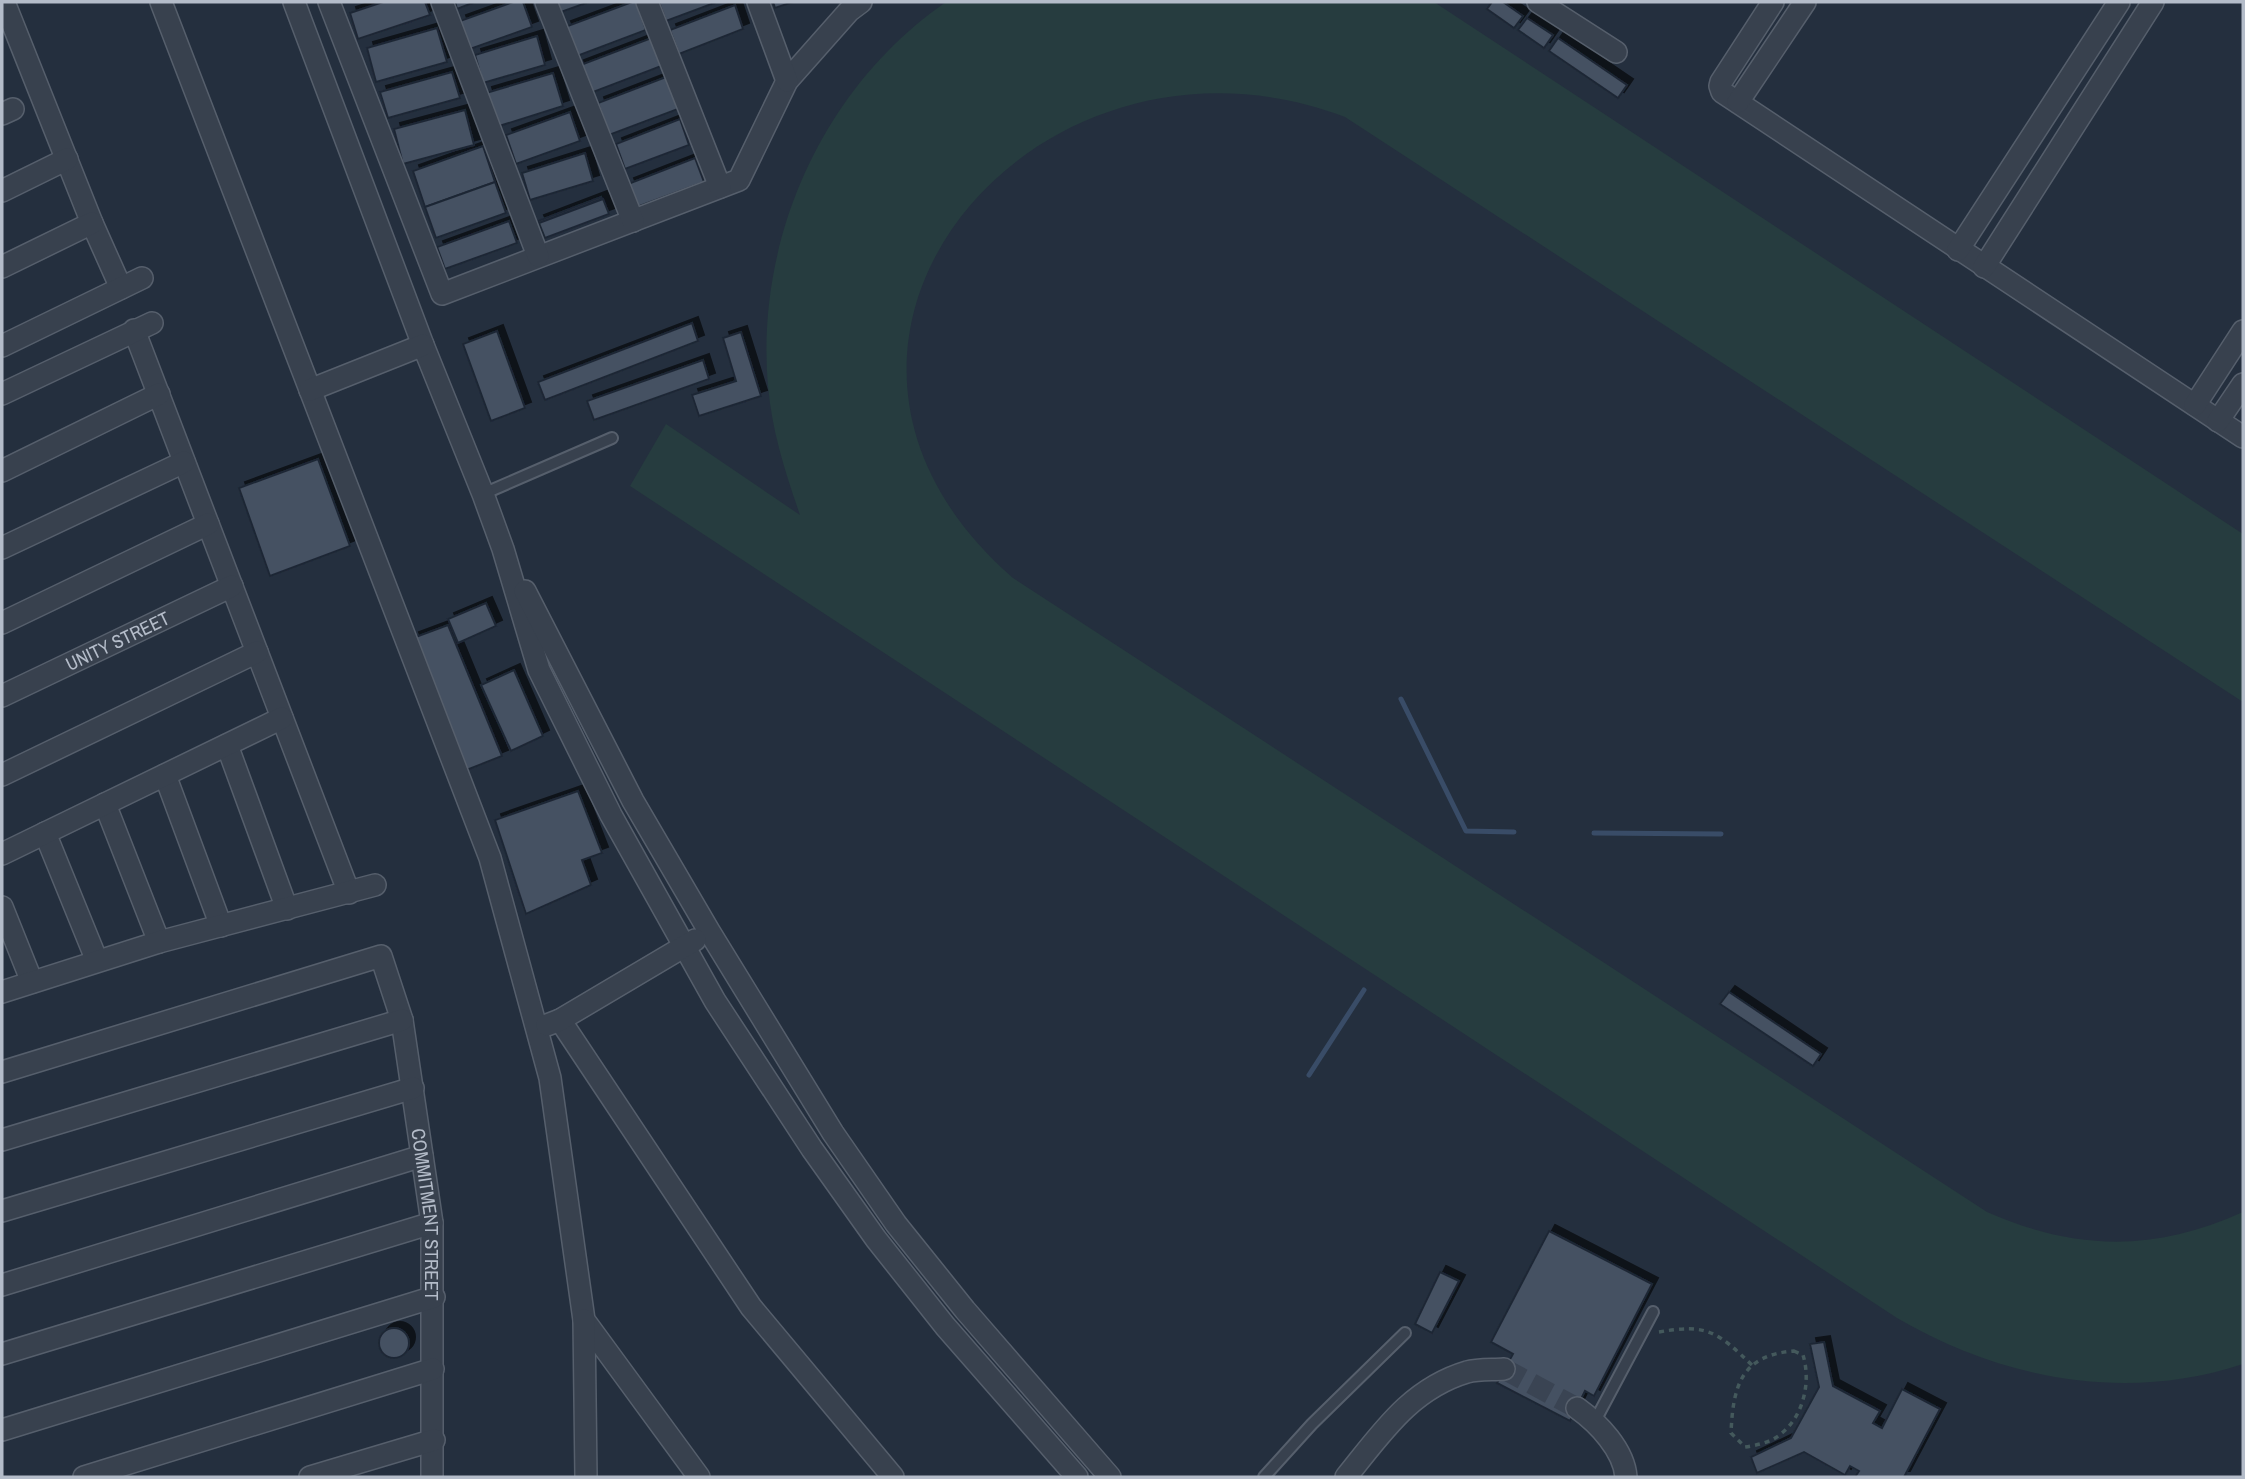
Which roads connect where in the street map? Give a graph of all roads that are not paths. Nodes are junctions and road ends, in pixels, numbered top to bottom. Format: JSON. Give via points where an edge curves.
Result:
{"nodes":[{"id":1,"x":4,"y":2,"type":"edge"},
{"id":2,"x":161,"y":2,"type":"edge"},
{"id":3,"x":294,"y":2,"type":"edge"},
{"id":4,"x":329,"y":2,"type":"edge"},
{"id":5,"x":442,"y":2,"type":"edge"},
{"id":6,"x":547,"y":2,"type":"edge"},
{"id":7,"x":647,"y":2,"type":"edge"},
{"id":8,"x":758,"y":2,"type":"edge"},
{"id":9,"x":861,"y":2,"type":"edge"},
{"id":10,"x":1538,"y":2,"type":"edge"},
{"id":11,"x":1773,"y":2,"type":"edge"},
{"id":12,"x":1805,"y":2,"type":"edge"},
{"id":13,"x":2119,"y":2,"type":"edge"},
{"id":14,"x":2153,"y":2,"type":"edge"},
{"id":15,"x":9,"y":34,"type":"edge"},
{"id":16,"x":1616,"y":52,"type":"dead end"},
{"id":17,"x":787,"y":80,"type":"junction"},
{"id":18,"x":1738,"y":102,"type":"junction"},
{"id":19,"x":67,"y":159,"type":"junction"},
{"id":20,"x":720,"y":187,"type":"junction"},
{"id":21,"x":2,"y":191,"type":"edge"},
{"id":22,"x":634,"y":221,"type":"junction"},
{"id":23,"x":92,"y":223,"type":"junction"},
{"id":24,"x":1958,"y":250,"type":"junction"},
{"id":25,"x":538,"y":256,"type":"junction"},
{"id":26,"x":2,"y":267,"type":"edge"},
{"id":27,"x":1984,"y":267,"type":"junction"},
{"id":28,"x":142,"y":278,"type":"dead end"},
{"id":29,"x":121,"y":288,"type":"junction"},
{"id":30,"x":2243,"y":331,"type":"edge"},
{"id":31,"x":423,"y":345,"type":"junction"},
{"id":32,"x":2,"y":346,"type":"edge"},
{"id":33,"x":2243,"y":384,"type":"edge"},
{"id":34,"x":310,"y":390,"type":"junction"},
{"id":35,"x":2,"y":394,"type":"edge"},
{"id":36,"x":159,"y":394,"type":"junction"},
{"id":37,"x":2195,"y":405,"type":"junction"},
{"id":38,"x":2218,"y":421,"type":"junction"},
{"id":39,"x":2243,"y":437,"type":"edge"},
{"id":40,"x":612,"y":438,"type":"dead end"},
{"id":41,"x":184,"y":462,"type":"junction"},
{"id":42,"x":2,"y":471,"type":"edge"},
{"id":43,"x":483,"y":494,"type":"junction"},
{"id":44,"x":208,"y":524,"type":"junction"},
{"id":45,"x":2,"y":548,"type":"edge"},
{"id":46,"x":503,"y":549,"type":"junction"},
{"id":47,"x":232,"y":586,"type":"junction"},
{"id":48,"x":2,"y":623,"type":"edge"},
{"id":49,"x":257,"y":652,"type":"junction"},
{"id":50,"x":2,"y":696,"type":"edge"},
{"id":51,"x":282,"y":719,"type":"junction"},
{"id":52,"x":227,"y":746,"type":"junction"},
{"id":53,"x":2,"y":775,"type":"edge"},
{"id":54,"x":165,"y":775,"type":"junction"},
{"id":55,"x":105,"y":804,"type":"junction"},
{"id":56,"x":45,"y":833,"type":"junction"},
{"id":57,"x":2,"y":854,"type":"edge"},
{"id":58,"x":375,"y":885,"type":"dead end"},
{"id":59,"x":349,"y":893,"type":"junction"},
{"id":60,"x":2,"y":907,"type":"edge"},
{"id":61,"x":287,"y":909,"type":"junction"},
{"id":62,"x":221,"y":926,"type":"junction"},
{"id":63,"x":709,"y":931,"type":"junction"},
{"id":64,"x":159,"y":942,"type":"junction"},
{"id":65,"x":685,"y":947,"type":"junction"},
{"id":66,"x":97,"y":961,"type":"junction"},
{"id":67,"x":32,"y":982,"type":"junction"},
{"id":68,"x":2,"y":992,"type":"edge"},
{"id":69,"x":402,"y":1020,"type":"junction"},
{"id":70,"x":560,"y":1020,"type":"junction"},
{"id":71,"x":536,"y":1028,"type":"junction"},
{"id":72,"x":2,"y":1072,"type":"edge"},
{"id":73,"x":414,"y":1087,"type":"junction"},
{"id":74,"x":2,"y":1140,"type":"edge"},
{"id":75,"x":422,"y":1156,"type":"junction"},
{"id":76,"x":2,"y":1211,"type":"edge"},
{"id":77,"x":432,"y":1223,"type":"junction"},
{"id":78,"x":2,"y":1285,"type":"edge"},
{"id":79,"x":434,"y":1297,"type":"junction"},
{"id":80,"x":1653,"y":1312,"type":"dead end"},
{"id":81,"x":584,"y":1320,"type":"junction"},
{"id":82,"x":1405,"y":1333,"type":"dead end"},
{"id":83,"x":2,"y":1354,"type":"edge"},
{"id":84,"x":433,"y":1369,"type":"junction"},
{"id":85,"x":1504,"y":1369,"type":"tunnel mouth"},
{"id":86,"x":1577,"y":1408,"type":"tunnel mouth"},
{"id":87,"x":1595,"y":1420,"type":"junction"},
{"id":88,"x":2,"y":1430,"type":"edge"},
{"id":89,"x":434,"y":1440,"type":"junction"},
{"id":90,"x":85,"y":1477,"type":"edge"},
{"id":91,"x":310,"y":1477,"type":"edge"},
{"id":92,"x":432,"y":1477,"type":"edge"},
{"id":93,"x":586,"y":1477,"type":"edge"},
{"id":94,"x":699,"y":1477,"type":"edge"},
{"id":95,"x":893,"y":1477,"type":"edge"},
{"id":96,"x":1077,"y":1477,"type":"edge"},
{"id":97,"x":1110,"y":1477,"type":"edge"},
{"id":98,"x":1264,"y":1477,"type":"edge"},
{"id":99,"x":1346,"y":1477,"type":"edge"},
{"id":100,"x":1626,"y":1477,"type":"edge"}],
"edges":[{"from":1,"to":15,"type":"street"},
{"from":2,"to":34,"type":"street"},
{"from":3,"to":31,"type":"street"},
{"from":4,"to":25,"type":"street","via":[[442,294]]},
{"from":5,"to":25,"type":"street"},
{"from":6,"to":22,"type":"street"},
{"from":7,"to":20,"type":"street"},
{"from":8,"to":17,"type":"street"},
{"from":9,"to":17,"type":"street"},
{"from":10,"to":16,"type":"street"},
{"from":11,"to":18,"type":"street","via":[[1720,86]]},
{"from":12,"to":18,"type":"street"},
{"from":13,"to":24,"type":"street"},
{"from":14,"to":27,"type":"street"},
{"from":15,"to":19,"type":"street"},
{"from":17,"to":20,"type":"street","via":[[739,180]]},
{"from":18,"to":24,"type":"street"},
{"from":19,"to":21,"type":"street"},
{"from":19,"to":23,"type":"street"},
{"from":20,"to":22,"type":"street"},
{"from":22,"to":25,"type":"street"},
{"from":23,"to":26,"type":"street"},
{"from":23,"to":29,"type":"street"},
{"from":24,"to":27,"type":"street"},
{"from":27,"to":37,"type":"street"},
{"from":28,"to":29,"type":"street"},
{"from":29,"to":32,"type":"street"},
{"from":30,"to":37,"type":"street"},
{"from":31,"to":34,"type":"street"},
{"from":31,"to":43,"type":"street"},
{"from":33,"to":38,"type":"street"},
{"from":34,"to":71,"type":"street","via":[[490,859]]},
{"from":35,"to":36,"type":"street","via":[[143,326]]},
{"from":36,"to":41,"type":"street"},
{"from":36,"to":42,"type":"street"},
{"from":37,"to":38,"type":"street"},
{"from":38,"to":39,"type":"street"},
{"from":40,"to":43,"type":"lane"},
{"from":41,"to":44,"type":"street"},
{"from":41,"to":45,"type":"street"},
{"from":43,"to":46,"type":"street"},
{"from":44,"to":47,"type":"street"},
{"from":44,"to":48,"type":"street"},
{"from":46,"to":63,"type":"street","via":[[633,801]]},
{"from":46,"to":65,"type":"street","via":[[539,670],[611,815]]},
{"from":47,"to":49,"type":"street"},
{"from":47,"to":50,"type":"street","name":"UNITY STREET"},
{"from":49,"to":51,"type":"street"},
{"from":49,"to":53,"type":"street"},
{"from":51,"to":52,"type":"street"},
{"from":51,"to":59,"type":"street"},
{"from":52,"to":54,"type":"street"},
{"from":52,"to":61,"type":"street"},
{"from":54,"to":55,"type":"street"},
{"from":54,"to":62,"type":"street"},
{"from":55,"to":56,"type":"street"},
{"from":55,"to":64,"type":"street"},
{"from":56,"to":57,"type":"street"},
{"from":56,"to":66,"type":"street"},
{"from":58,"to":59,"type":"street"},
{"from":59,"to":61,"type":"street"},
{"from":60,"to":67,"type":"street"},
{"from":61,"to":62,"type":"street"},
{"from":62,"to":64,"type":"street"},
{"from":63,"to":65,"type":"street"},
{"from":63,"to":97,"type":"street","via":[[896,1224]]},
{"from":64,"to":66,"type":"street"},
{"from":65,"to":70,"type":"street"},
{"from":65,"to":96,"type":"street","via":[[715,1002],[877,1239],[945,1326]]},
{"from":66,"to":67,"type":"street"},
{"from":67,"to":68,"type":"street"},
{"from":69,"to":72,"type":"street","name":"COMMITMENT STREET","via":[[381,956]]},
{"from":69,"to":73,"type":"street","name":"COMMITMENT STREET"},
{"from":69,"to":74,"type":"street"},
{"from":70,"to":71,"type":"street"},
{"from":70,"to":95,"type":"street","via":[[751,1307]]},
{"from":71,"to":81,"type":"street","via":[[550,1077]]},
{"from":73,"to":75,"type":"street","name":"COMMITMENT STREET"},
{"from":73,"to":76,"type":"street"},
{"from":75,"to":77,"type":"street","name":"COMMITMENT STREET"},
{"from":75,"to":78,"type":"street"},
{"from":77,"to":79,"type":"street","name":"COMMITMENT STREET"},
{"from":77,"to":83,"type":"street"},
{"from":79,"to":84,"type":"street","name":"COMMITMENT STREET"},
{"from":79,"to":88,"type":"street"},
{"from":80,"to":87,"type":"lane"},
{"from":81,"to":93,"type":"street"},
{"from":81,"to":94,"type":"street"},
{"from":82,"to":98,"type":"lane"},
{"from":84,"to":89,"type":"street","name":"COMMITMENT STREET"},
{"from":84,"to":90,"type":"street"},
{"from":85,"to":99,"type":"street","via":[[1468,1371],[1429,1388],[1400,1411]]},
{"from":86,"to":87,"type":"street"},
{"from":87,"to":100,"type":"street","via":[[1609,1437]]},
{"from":89,"to":91,"type":"street"},
{"from":89,"to":92,"type":"street","name":"COMMITMENT STREET"}]}
